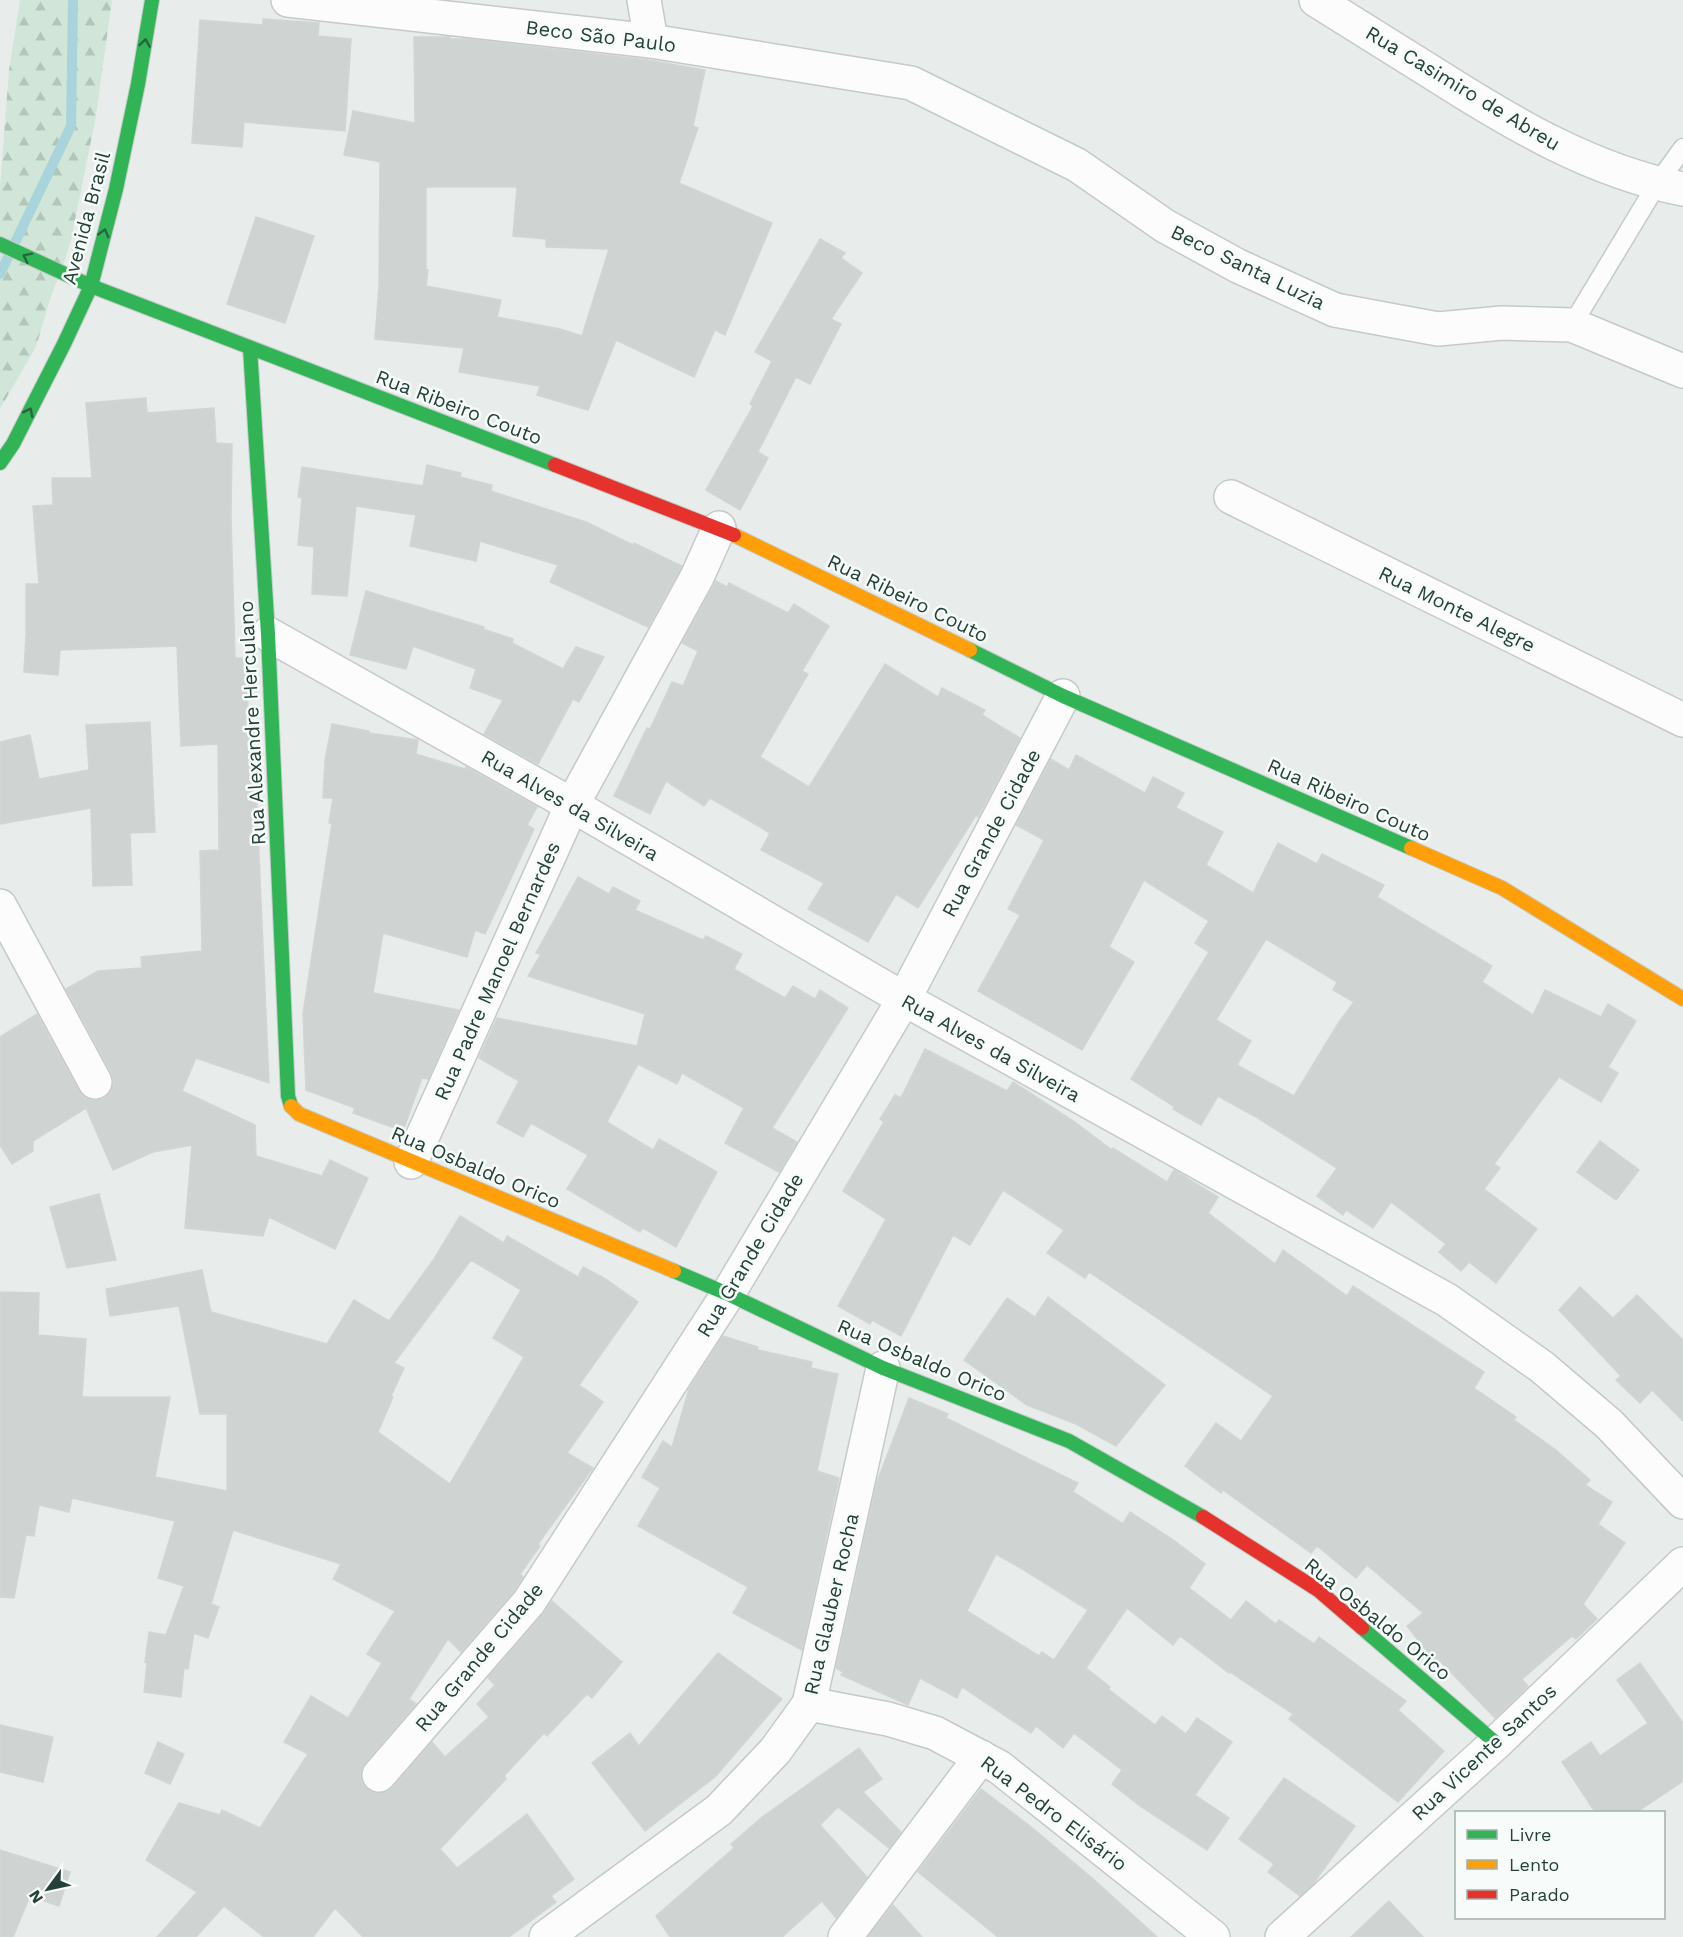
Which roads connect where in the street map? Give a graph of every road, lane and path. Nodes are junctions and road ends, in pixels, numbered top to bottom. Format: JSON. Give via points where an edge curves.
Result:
{"nodes":[{"id":1,"x":152,"y":0,"type":"edge"},
{"id":2,"x":288,"y":0,"type":"edge"},
{"id":3,"x":644,"y":0,"type":"edge"},
{"id":4,"x":1316,"y":0,"type":"edge"},
{"id":5,"x":651,"y":41,"type":"junction"},
{"id":6,"x":911,"y":83,"type":"joint"},
{"id":7,"x":1683,"y":148,"type":"edge"},
{"id":8,"x":1670,"y":186,"type":"edge"},
{"id":9,"x":0,"y":244,"type":"edge"},
{"id":10,"x":91,"y":286,"type":"junction"},
{"id":11,"x":1572,"y":326,"type":"junction"},
{"id":12,"x":250,"y":348,"type":"junction"},
{"id":13,"x":1683,"y":371,"type":"edge"},
{"id":14,"x":0,"y":463,"type":"edge"},
{"id":15,"x":1232,"y":497,"type":"dead end"},
{"id":16,"x":720,"y":528,"type":"junction"},
{"id":17,"x":268,"y":634,"type":"junction"},
{"id":18,"x":1063,"y":696,"type":"junction"},
{"id":19,"x":1683,"y":720,"type":"edge"},
{"id":20,"x":572,"y":805,"type":"junction"},
{"id":21,"x":0,"y":906,"type":"edge"},
{"id":22,"x":904,"y":999,"type":"junction"},
{"id":23,"x":1683,"y":999,"type":"edge"},
{"id":24,"x":95,"y":1082,"type":"dead end"},
{"id":25,"x":288,"y":1096,"type":"joint"},
{"id":26,"x":411,"y":1162,"type":"junction"},
{"id":27,"x":728,"y":1294,"type":"junction"},
{"id":28,"x":883,"y":1368,"type":"junction"},
{"id":29,"x":1683,"y":1503,"type":"edge"},
{"id":30,"x":1683,"y":1564,"type":"edge"},
{"id":31,"x":809,"y":1704,"type":"junction"},
{"id":32,"x":1496,"y":1743,"type":"junction"},
{"id":33,"x":981,"y":1757,"type":"junction"},
{"id":34,"x":379,"y":1776,"type":"dead end"},
{"id":35,"x":1211,"y":1936,"type":"edge"},
{"id":36,"x":546,"y":1937,"type":"edge"},
{"id":37,"x":845,"y":1937,"type":"edge"},
{"id":38,"x":1282,"y":1937,"type":"edge"}],
"edges":[{"from":10,"to":1,"type":"main road","name":"Avenida Brasil","one_way":true,"via":[[116,189]]},
{"from":2,"to":5,"type":"street","name":"Beco São Paulo"},
{"from":3,"to":5,"type":"street"},
{"from":4,"to":8,"type":"street","name":"Rua Casimiro de Abreu","via":[[1543,139],[1597,164]]},
{"from":5,"to":6,"type":"street","name":"Beco São Paulo"},
{"from":6,"to":11,"type":"street","name":"Beco Santa Luzia","via":[[1077,165],[1165,226],[1238,266],[1335,310],[1438,329],[1502,323]]},
{"from":7,"to":8,"type":"lane"},
{"from":8,"to":11,"type":"lane"},
{"from":10,"to":9,"type":"main road","name":"Rua Ribeiro Couto","one_way":true},
{"from":10,"to":12,"type":"main road","name":"Rua Ribeiro Couto"},
{"from":14,"to":10,"type":"main road","name":"Avenida Brasil","one_way":true},
{"from":11,"to":13,"type":"street","name":"Beco Santa Luzia"},
{"from":12,"to":16,"type":"main road","name":"Rua Ribeiro Couto"},
{"from":12,"to":17,"type":"main road","name":"Rua Alexandre Herculano"},
{"from":15,"to":19,"type":"street","name":"Rua Monte Alegre"},
{"from":16,"to":18,"type":"main road","name":"Rua Ribeiro Couto"},
{"from":16,"to":20,"type":"street","name":"Rua Padre Manoel Bernardes"},
{"from":17,"to":20,"type":"street","name":"Rua Alves da Silveira"},
{"from":17,"to":25,"type":"main road","name":"Rua Alexandre Herculano"},
{"from":18,"to":22,"type":"street","name":"Rua Grande Cidade"},
{"from":18,"to":23,"type":"main road","name":"Rua Ribeiro Couto","via":[[1502,888]]},
{"from":20,"to":22,"type":"street","name":"Rua Alves da Silveira"},
{"from":20,"to":26,"type":"street","name":"Rua Padre Manoel Bernardes"},
{"from":21,"to":24,"type":"street"},
{"from":22,"to":27,"type":"street","name":"Rua Grande Cidade"},
{"from":22,"to":29,"type":"street","name":"Rua Alves da Silveira","via":[[1447,1300],[1542,1367],[1609,1424]]},
{"from":25,"to":26,"type":"main road","name":"Rua Osbaldo Orico","via":[[291,1107],[299,1114]]},
{"from":26,"to":27,"type":"main road","name":"Rua Osbaldo Orico"},
{"from":27,"to":28,"type":"main road","name":"Rua Osbaldo Orico"},
{"from":27,"to":34,"type":"street","name":"Rua Grande Cidade","via":[[529,1602]]},
{"from":28,"to":31,"type":"street","name":"Rua Glauber Rocha"},
{"from":28,"to":32,"type":"main road","name":"Rua Osbaldo Orico","via":[[1069,1441],[1189,1509],[1318,1590]]},
{"from":30,"to":32,"type":"street","name":"Rua Vicente Santos"},
{"from":31,"to":33,"type":"street","name":"Rua Pedro Elisário","via":[[935,1732]]},
{"from":31,"to":36,"type":"street","name":"Rua Glauber Rocha","via":[[775,1751],[719,1810]]},
{"from":32,"to":38,"type":"street","name":"Rua Vicente Santos"},
{"from":33,"to":35,"type":"street","name":"Rua Pedro Elisário","via":[[999,1767]]},
{"from":33,"to":37,"type":"street"}]}
